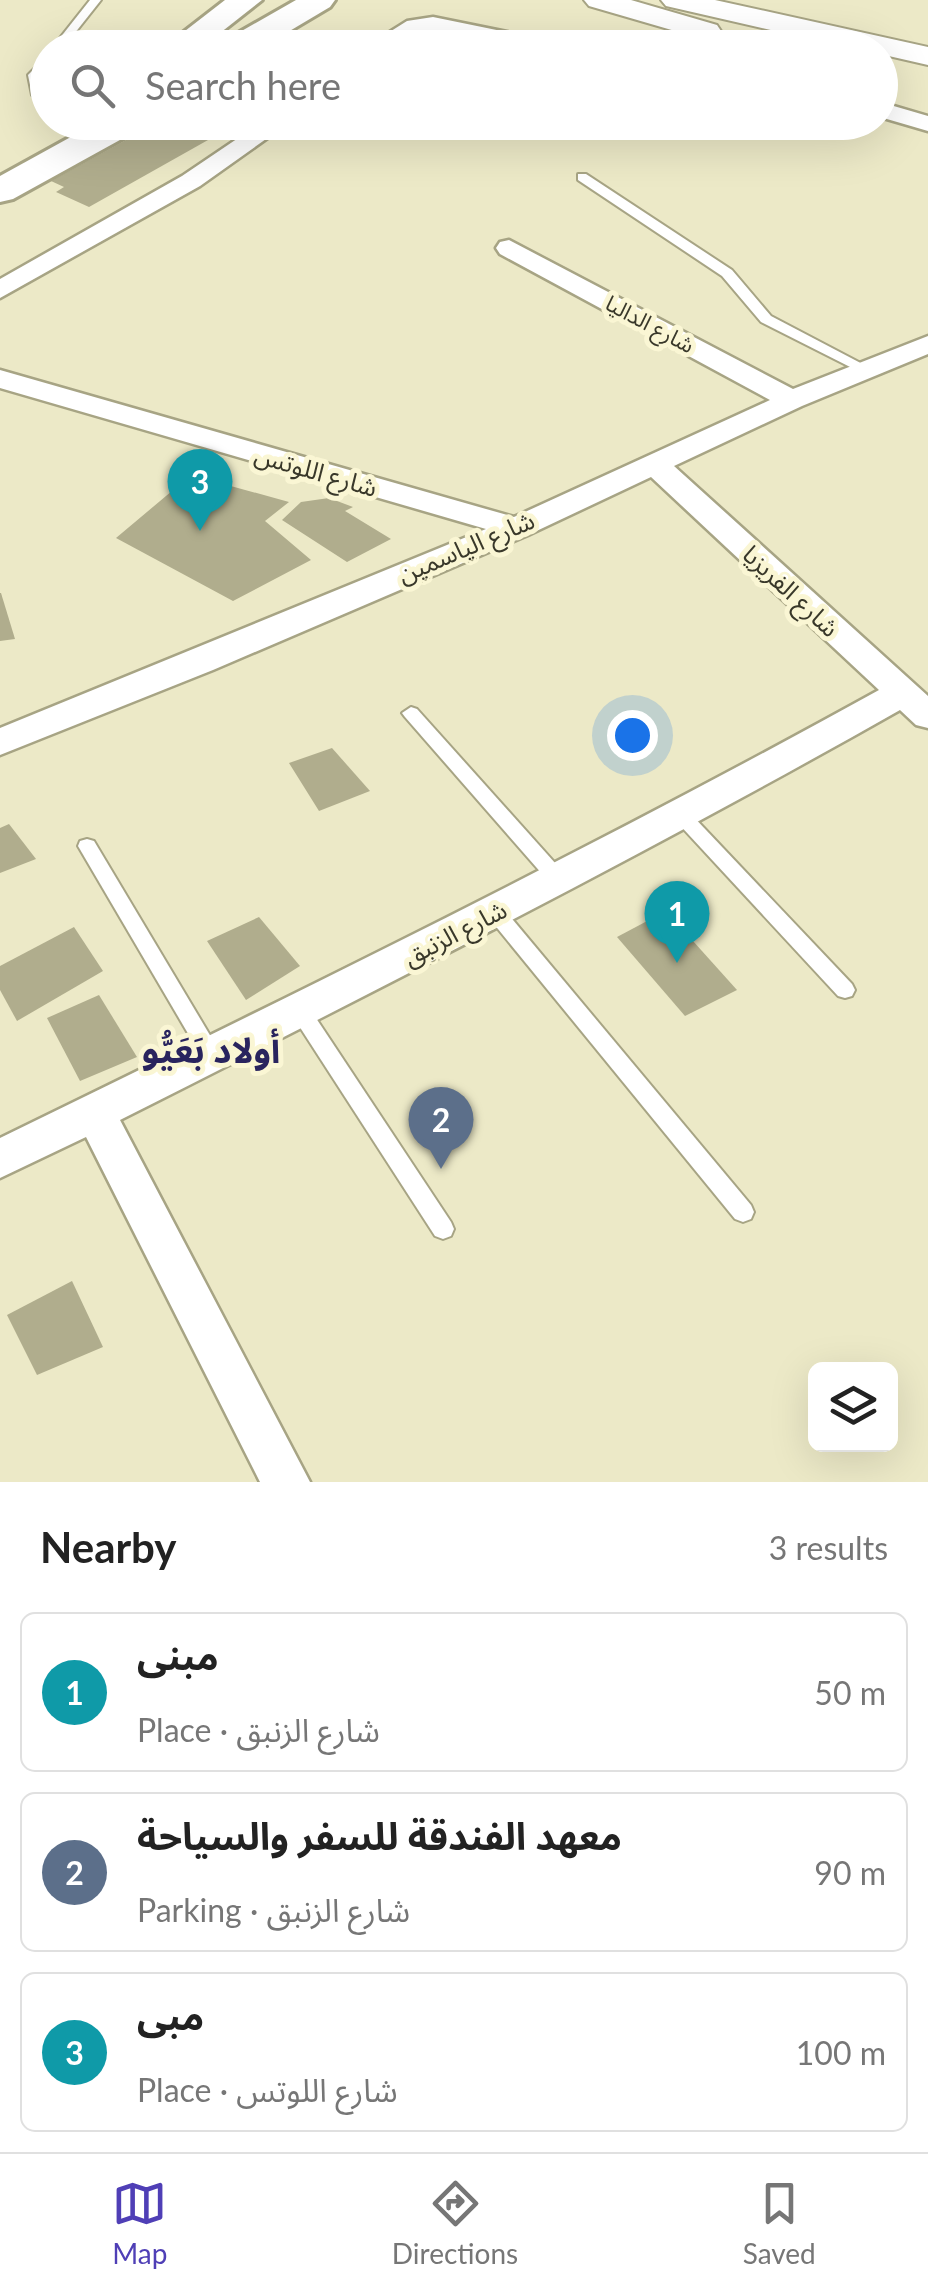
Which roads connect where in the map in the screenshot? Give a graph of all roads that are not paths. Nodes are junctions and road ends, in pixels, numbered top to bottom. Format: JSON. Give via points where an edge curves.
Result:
{"nodes":[{"id":1,"x":96,"y":0,"type":"edge"},
{"id":2,"x":246,"y":0,"type":"edge"},
{"id":3,"x":319,"y":0,"type":"edge"},
{"id":4,"x":599,"y":0,"type":"edge"},
{"id":5,"x":676,"y":0,"type":"edge"},
{"id":6,"x":71,"y":30,"type":"edge"},
{"id":7,"x":204,"y":30,"type":"edge"},
{"id":8,"x":267,"y":30,"type":"edge"},
{"id":9,"x":408,"y":30,"type":"edge"},
{"id":10,"x":462,"y":30,"type":"edge"},
{"id":11,"x":708,"y":30,"type":"edge"},
{"id":12,"x":811,"y":30,"type":"edge"},
{"id":13,"x":898,"y":49,"type":"edge"},
{"id":14,"x":928,"y":56,"type":"edge"},
{"id":15,"x":898,"y":75,"type":"edge"},
{"id":16,"x":928,"y":80,"type":"edge"},
{"id":17,"x":898,"y":115,"type":"edge"},
{"id":18,"x":928,"y":124,"type":"edge"},
{"id":19,"x":92,"y":140,"type":"edge"},
{"id":20,"x":251,"y":140,"type":"edge"},
{"id":21,"x":582,"y":176,"type":"dead end"},
{"id":22,"x":0,"y":191,"type":"edge"},
{"id":23,"x":508,"y":248,"type":"dead end"},
{"id":24,"x":0,"y":290,"type":"edge"},
{"id":25,"x":928,"y":344,"type":"edge"},
{"id":26,"x":865,"y":368,"type":"junction"},
{"id":27,"x":0,"y":379,"type":"edge"},
{"id":28,"x":792,"y":400,"type":"junction"},
{"id":29,"x":654,"y":465,"type":"junction"},
{"id":30,"x":517,"y":528,"type":"junction"},
{"id":31,"x":915,"y":704,"type":"edge"},
{"id":32,"x":411,"y":713,"type":"dead end"},
{"id":33,"x":0,"y":742,"type":"edge"},
{"id":34,"x":682,"y":816,"type":"junction"},
{"id":35,"x":88,"y":846,"type":"dead end"},
{"id":36,"x":557,"y":878,"type":"junction"},
{"id":37,"x":496,"y":913,"type":"junction"},
{"id":38,"x":845,"y":990,"type":"dead end"},
{"id":39,"x":300,"y":1010,"type":"junction"},
{"id":40,"x":210,"y":1053,"type":"junction"},
{"id":41,"x":94,"y":1111,"type":"junction"},
{"id":42,"x":0,"y":1159,"type":"edge"},
{"id":43,"x":742,"y":1212,"type":"dead end"},
{"id":44,"x":443,"y":1229,"type":"dead end"},
{"id":45,"x":286,"y":1482,"type":"edge"}],
"edges":[{"from":1,"to":6,"type":"lane"},
{"from":2,"to":7,"type":"main road"},
{"from":3,"to":8,"type":"main road"},
{"from":4,"to":11,"type":"main road"},
{"from":5,"to":12,"type":"main road"},
{"from":9,"to":10,"type":"street","via":[[432,24]]},
{"from":13,"to":14,"type":"main road"},
{"from":15,"to":16,"type":"main road"},
{"from":17,"to":18,"type":"street"},
{"from":19,"to":22,"type":"main road"},
{"from":20,"to":24,"type":"street"},
{"from":21,"to":26,"type":"lane","via":[[727,273],[766,320]]},
{"from":23,"to":28,"type":"street","name":"شارع الداليا"},
{"from":25,"to":26,"type":"street","name":"شارع الياسمين"},
{"from":26,"to":28,"type":"street","name":"شارع الياسمين"},
{"from":27,"to":30,"type":"street","name":"شارع اللوتس"},
{"from":28,"to":29,"type":"street","name":"شارع الياسمين"},
{"from":29,"to":30,"type":"street","name":"شارع الياسمين"},
{"from":29,"to":31,"type":"street","name":"شارع الفريزيا"},
{"from":30,"to":33,"type":"street","name":"شارع الياسمين"},
{"from":31,"to":34,"type":"street","name":"شارع الزنبق"},
{"from":32,"to":36,"type":"lane"},
{"from":34,"to":36,"type":"street","name":"شارع الزنبق"},
{"from":34,"to":38,"type":"lane"},
{"from":35,"to":40,"type":"lane"},
{"from":36,"to":37,"type":"street","name":"شارع الزنبق"},
{"from":37,"to":39,"type":"street","name":"شارع الزنبق"},
{"from":37,"to":43,"type":"lane"},
{"from":39,"to":40,"type":"street","name":"شارع الزنبق"},
{"from":39,"to":44,"type":"lane"},
{"from":40,"to":41,"type":"street","name":"شارع الزنبق"},
{"from":41,"to":42,"type":"street","name":"شارع الزنبق"},
{"from":41,"to":45,"type":"street"}]}
